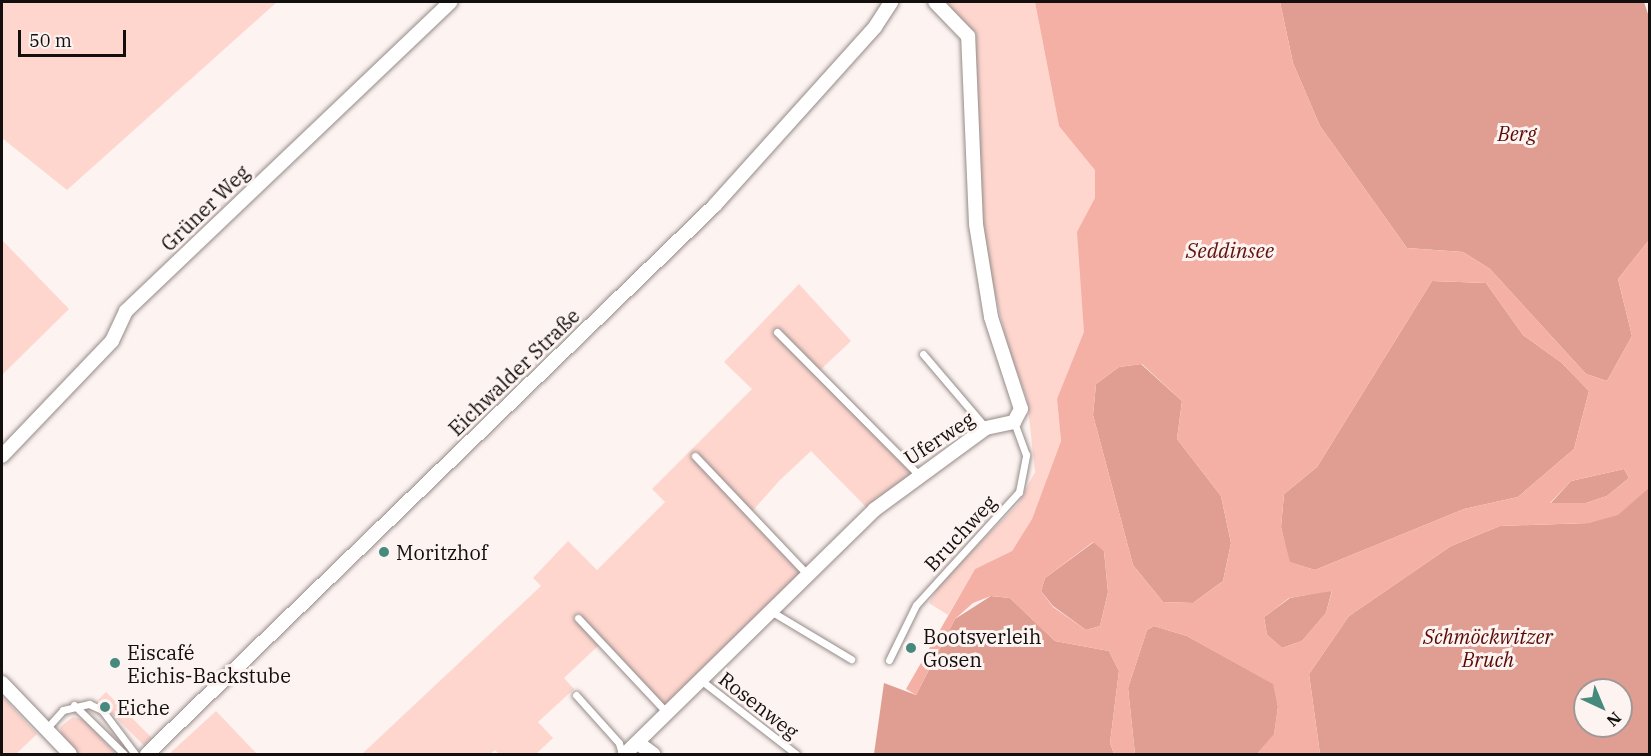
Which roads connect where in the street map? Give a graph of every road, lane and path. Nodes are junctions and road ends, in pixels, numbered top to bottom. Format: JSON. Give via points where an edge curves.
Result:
{"nodes":[{"id":1,"x":451,"y":2,"type":"edge"},
{"id":2,"x":891,"y":2,"type":"edge"},
{"id":3,"x":936,"y":2,"type":"edge"},
{"id":4,"x":777,"y":332,"type":"dead end"},
{"id":5,"x":923,"y":354,"type":"dead end"},
{"id":6,"x":1014,"y":422,"type":"junction"},
{"id":7,"x":986,"y":428,"type":"junction"},
{"id":8,"x":2,"y":456,"type":"edge"},
{"id":9,"x":695,"y":456,"type":"dead end"},
{"id":10,"x":918,"y":474,"type":"junction"},
{"id":11,"x":810,"y":577,"type":"junction"},
{"id":12,"x":774,"y":613,"type":"junction"},
{"id":13,"x":578,"y":618,"type":"dead end"},
{"id":14,"x":851,"y":659,"type":"dead end"},
{"id":15,"x":889,"y":660,"type":"dead end"},
{"id":16,"x":702,"y":681,"type":"junction"},
{"id":17,"x":2,"y":683,"type":"edge"},
{"id":18,"x":576,"y":695,"type":"dead end"},
{"id":19,"x":74,"y":705,"type":"junction"},
{"id":20,"x":668,"y":714,"type":"junction"},
{"id":21,"x":46,"y":729,"type":"junction"},
{"id":22,"x":638,"y":743,"type":"junction"},
{"id":23,"x":70,"y":754,"type":"edge"},
{"id":24,"x":124,"y":754,"type":"edge"},
{"id":25,"x":135,"y":754,"type":"edge"},
{"id":26,"x":147,"y":754,"type":"edge"},
{"id":27,"x":624,"y":754,"type":"edge"},
{"id":28,"x":653,"y":754,"type":"edge"},
{"id":29,"x":796,"y":754,"type":"edge"}],
"edges":[{"from":1,"to":8,"type":"street","name":"Grüner Weg","via":[[126,311],[112,341]]},
{"from":2,"to":26,"type":"street","name":"Eichwalder Straße","via":[[875,27],[714,206]]},
{"from":3,"to":6,"type":"street","via":[[968,36],[972,55],[976,224],[991,317],[1021,409]]},
{"from":4,"to":10,"type":"lane"},
{"from":5,"to":7,"type":"lane"},
{"from":6,"to":7,"type":"street","name":"Uferweg"},
{"from":6,"to":15,"type":"lane","name":"Bruchweg","via":[[1026,455],[1019,492],[916,605]]},
{"from":7,"to":10,"type":"street","name":"Uferweg"},
{"from":9,"to":11,"type":"lane"},
{"from":10,"to":11,"type":"street","name":"Uferweg"},
{"from":11,"to":12,"type":"street","name":"Uferweg"},
{"from":12,"to":14,"type":"lane"},
{"from":12,"to":16,"type":"street","name":"Uferweg"},
{"from":13,"to":20,"type":"lane"},
{"from":16,"to":20,"type":"street","name":"Uferweg"},
{"from":16,"to":29,"type":"lane","name":"Rosenweg"},
{"from":17,"to":21,"type":"street"},
{"from":18,"to":27,"type":"lane","via":[[619,743]]},
{"from":19,"to":21,"type":"lane","via":[[57,714]]},
{"from":19,"to":24,"type":"lane"},
{"from":19,"to":25,"type":"lane","via":[[102,710]]},
{"from":20,"to":22,"type":"street","name":"Uferweg"},
{"from":21,"to":23,"type":"street"},
{"from":22,"to":27,"type":"street","name":"Uferweg"},
{"from":22,"to":28,"type":"street"}]}
